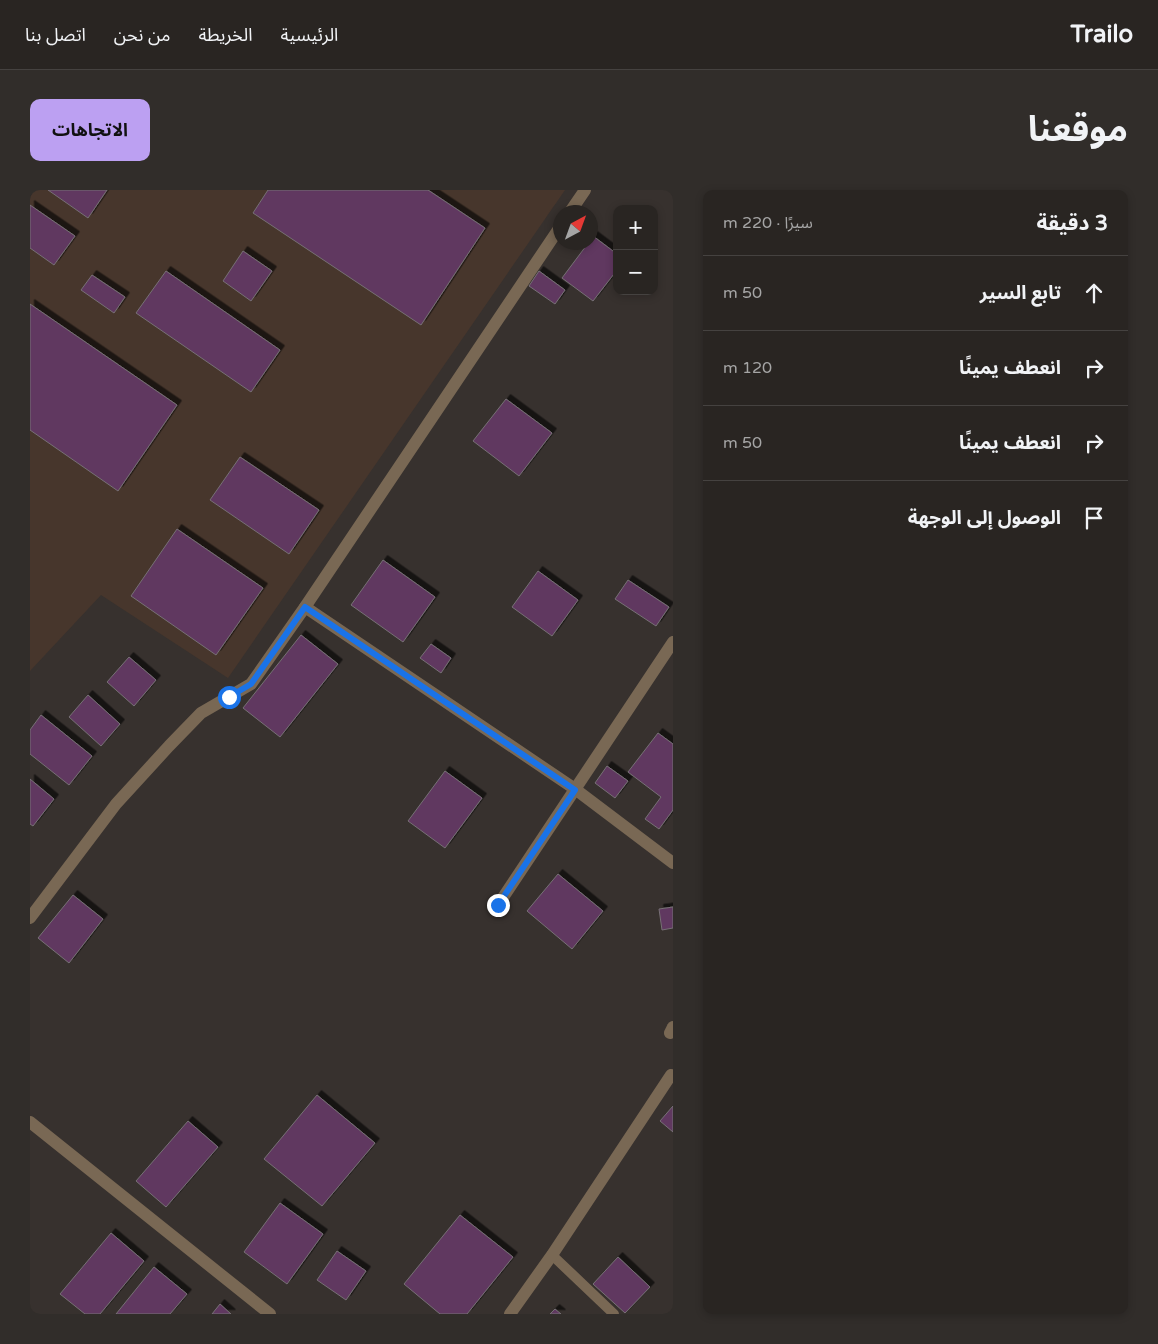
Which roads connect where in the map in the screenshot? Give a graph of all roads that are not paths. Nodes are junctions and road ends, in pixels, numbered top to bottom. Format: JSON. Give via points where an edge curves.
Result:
{"nodes":[{"id":1,"x":585,"y":190,"type":"edge"},
{"id":2,"x":575,"y":205,"type":"edge"},
{"id":3,"x":553,"y":237,"type":"edge"},
{"id":4,"x":305,"y":607,"type":"junction"},
{"id":5,"x":673,"y":642,"type":"edge"},
{"id":6,"x":575,"y":790,"type":"junction"},
{"id":7,"x":673,"y":863,"type":"edge"},
{"id":8,"x":498,"y":905,"type":"dead end"},
{"id":9,"x":30,"y":918,"type":"edge"},
{"id":10,"x":671,"y":1075,"type":"dead end"},
{"id":11,"x":30,"y":1122,"type":"edge"},
{"id":12,"x":552,"y":1255,"type":"junction"},
{"id":13,"x":270,"y":1314,"type":"edge"},
{"id":14,"x":510,"y":1314,"type":"edge"},
{"id":15,"x":614,"y":1314,"type":"edge"}],
"edges":[{"from":1,"to":2,"type":"street"},
{"from":3,"to":4,"type":"street"},
{"from":4,"to":6,"type":"street"},
{"from":4,"to":9,"type":"street","via":[[251,684],[201,713],[116,804]]},
{"from":5,"to":6,"type":"street"},
{"from":6,"to":7,"type":"street"},
{"from":6,"to":8,"type":"street"},
{"from":10,"to":12,"type":"street"},
{"from":11,"to":13,"type":"street"},
{"from":12,"to":14,"type":"street"},
{"from":12,"to":15,"type":"lane"}]}
